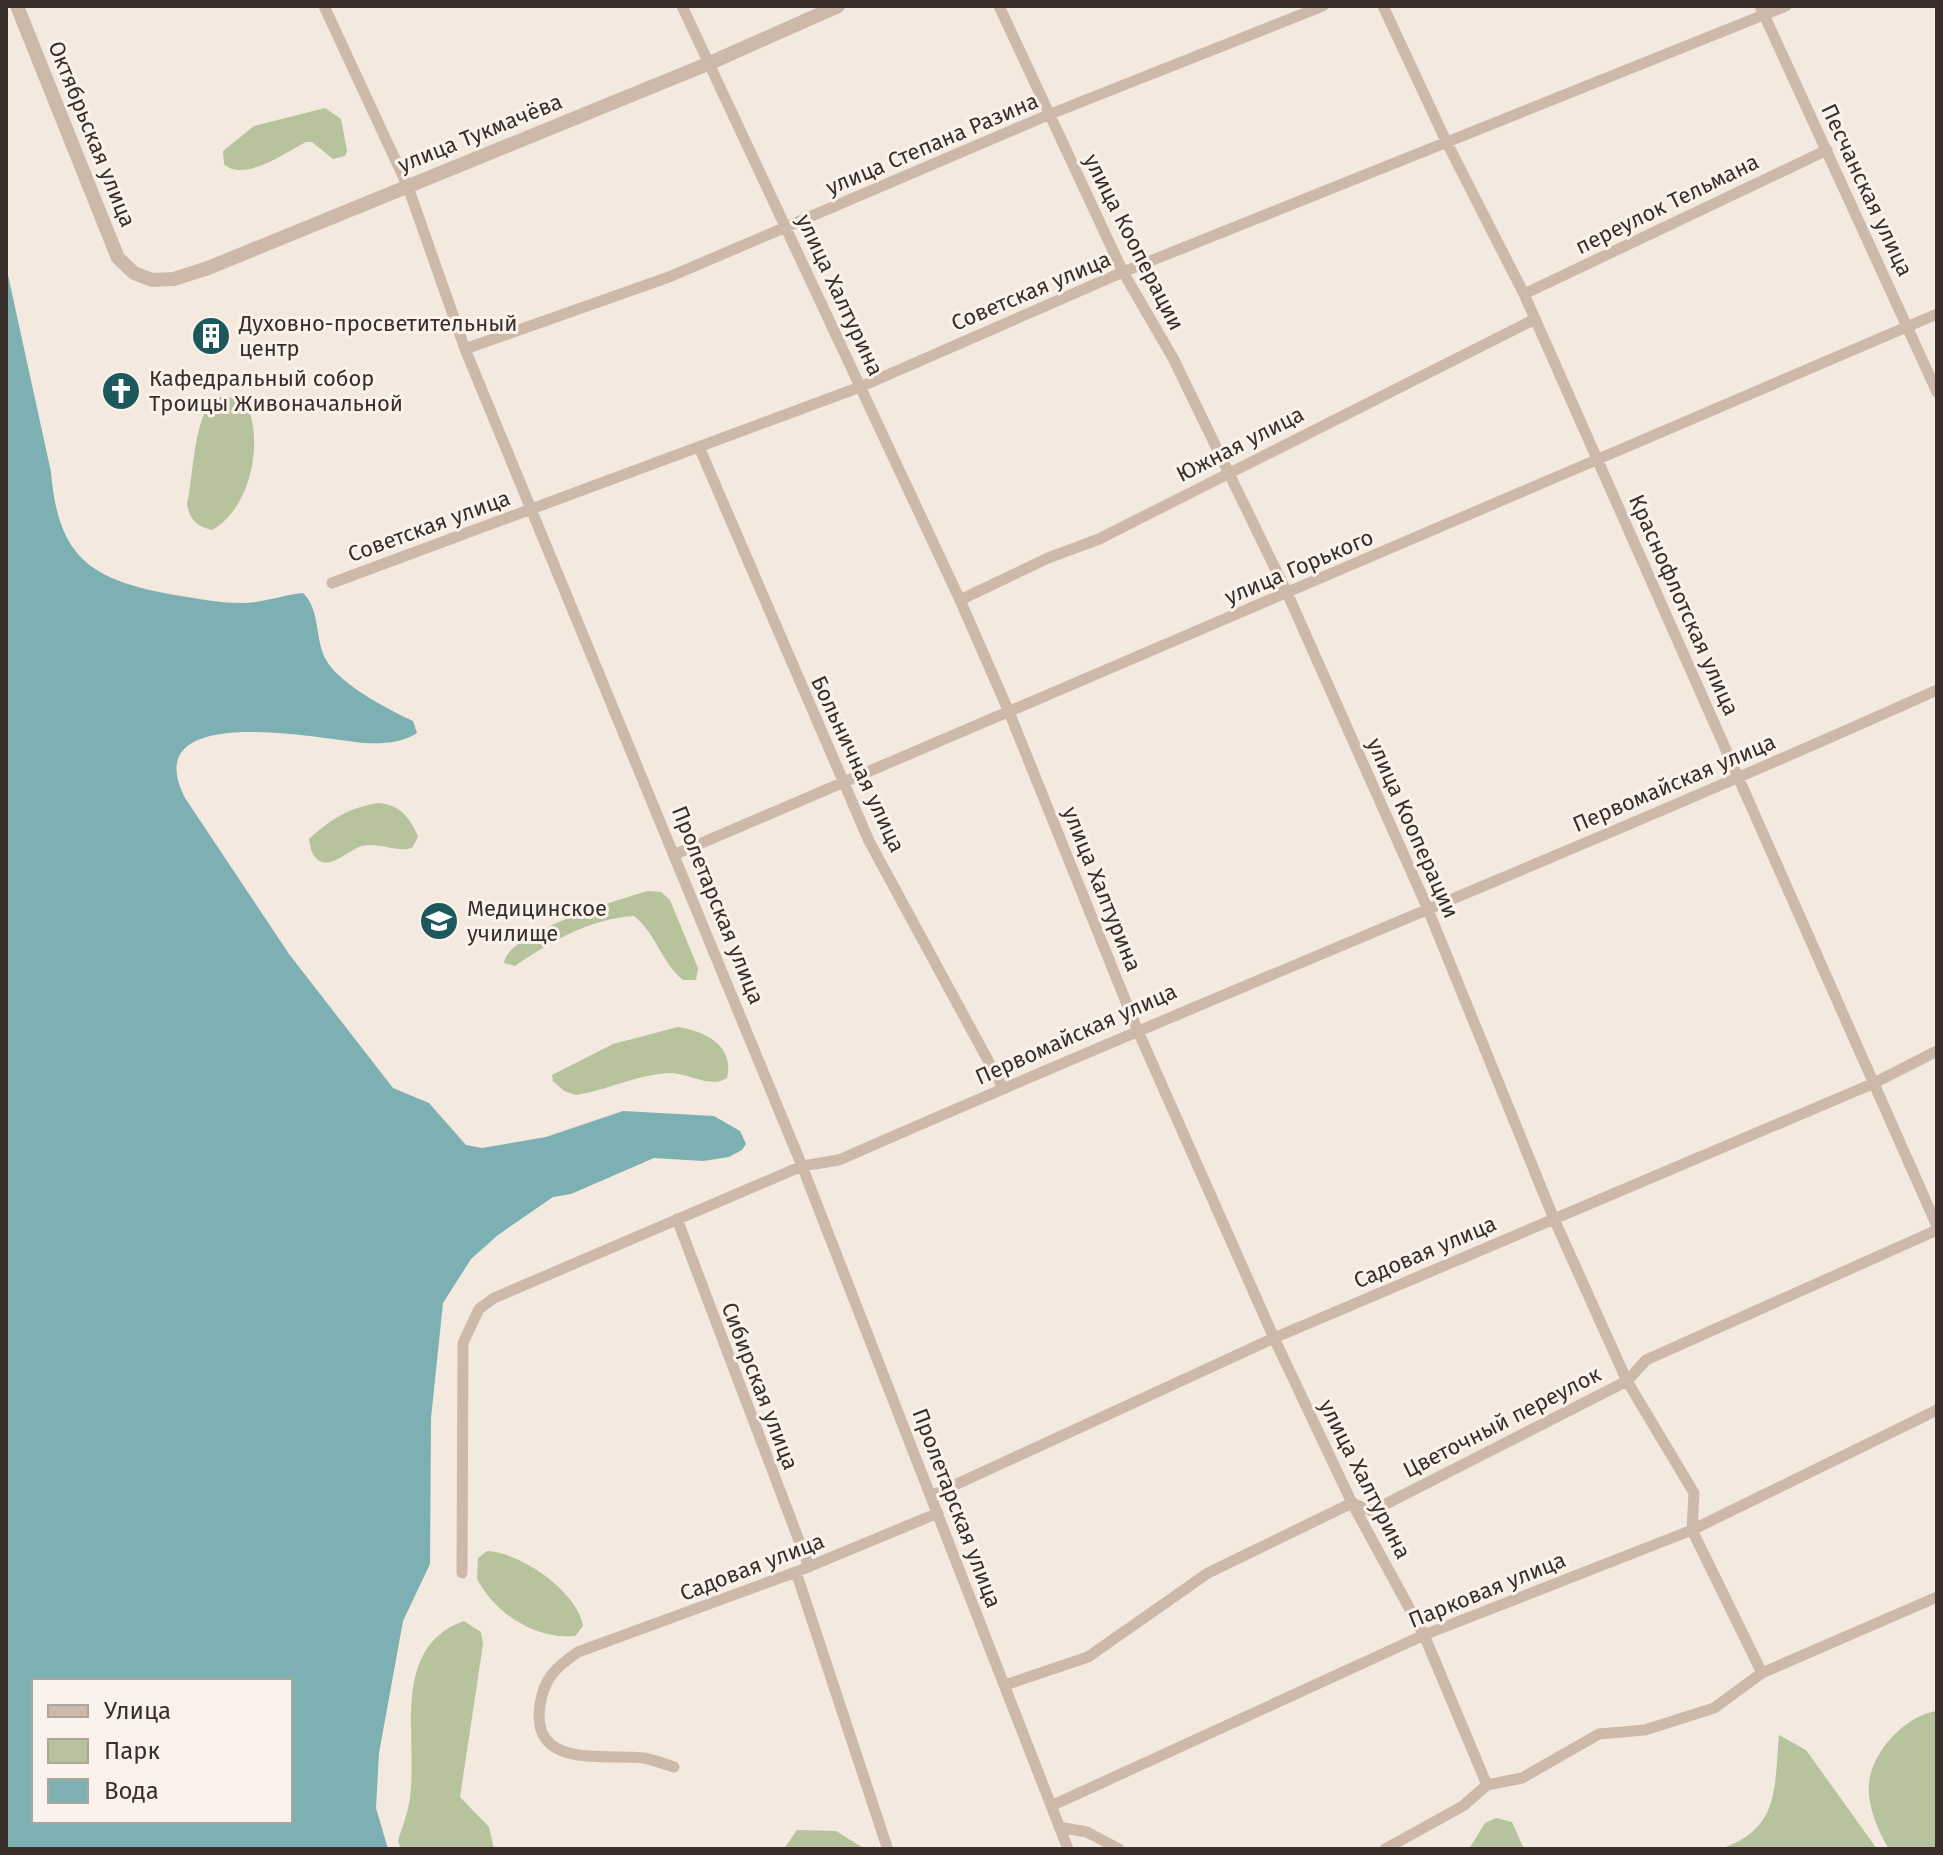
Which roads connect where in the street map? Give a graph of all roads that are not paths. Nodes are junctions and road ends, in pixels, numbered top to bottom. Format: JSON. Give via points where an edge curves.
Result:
{"nodes":[{"id":1,"x":17,"y":6,"type":"edge"},
{"id":2,"x":324,"y":6,"type":"edge"},
{"id":3,"x":682,"y":6,"type":"edge"},
{"id":4,"x":999,"y":6,"type":"edge"},
{"id":5,"x":1323,"y":6,"type":"edge"},
{"id":6,"x":1383,"y":6,"type":"edge"},
{"id":7,"x":1786,"y":6,"type":"edge"},
{"id":8,"x":834,"y":7,"type":"edge"},
{"id":9,"x":1762,"y":11,"type":"edge"},
{"id":10,"x":710,"y":63,"type":"junction"},
{"id":11,"x":1048,"y":115,"type":"junction"},
{"id":12,"x":1446,"y":141,"type":"junction"},
{"id":13,"x":1827,"y":150,"type":"junction"},
{"id":14,"x":408,"y":187,"type":"junction"},
{"id":15,"x":787,"y":229,"type":"junction"},
{"id":16,"x":1123,"y":272,"type":"junction"},
{"id":17,"x":134,"y":273,"type":"joint"},
{"id":18,"x":1524,"y":294,"type":"junction"},
{"id":19,"x":1937,"y":314,"type":"edge"},
{"id":20,"x":1535,"y":319,"type":"junction"},
{"id":21,"x":1909,"y":327,"type":"junction"},
{"id":22,"x":465,"y":349,"type":"junction"},
{"id":23,"x":860,"y":387,"type":"junction"},
{"id":24,"x":1937,"y":392,"type":"edge"},
{"id":25,"x":699,"y":447,"type":"junction"},
{"id":26,"x":1596,"y":460,"type":"junction"},
{"id":27,"x":1229,"y":471,"type":"junction"},
{"id":28,"x":530,"y":511,"type":"junction"},
{"id":29,"x":332,"y":583,"type":"dead end"},
{"id":30,"x":1288,"y":595,"type":"junction"},
{"id":31,"x":960,"y":600,"type":"junction"},
{"id":32,"x":1937,"y":690,"type":"edge"},
{"id":33,"x":1009,"y":712,"type":"junction"},
{"id":34,"x":1741,"y":778,"type":"junction"},
{"id":35,"x":842,"y":785,"type":"junction"},
{"id":36,"x":676,"y":854,"type":"junction"},
{"id":37,"x":1427,"y":907,"type":"junction"},
{"id":38,"x":1137,"y":1029,"type":"junction"},
{"id":39,"x":1937,"y":1051,"type":"edge"},
{"id":40,"x":1872,"y":1084,"type":"junction"},
{"id":41,"x":1003,"y":1088,"type":"junction"},
{"id":42,"x":802,"y":1166,"type":"junction"},
{"id":43,"x":677,"y":1219,"type":"junction"},
{"id":44,"x":1554,"y":1219,"type":"junction"},
{"id":45,"x":1937,"y":1228,"type":"edge"},
{"id":46,"x":1274,"y":1338,"type":"junction"},
{"id":47,"x":1627,"y":1381,"type":"junction"},
{"id":48,"x":1937,"y":1410,"type":"edge"},
{"id":49,"x":931,"y":1496,"type":"junction"},
{"id":50,"x":1352,"y":1503,"type":"junction"},
{"id":51,"x":938,"y":1513,"type":"junction"},
{"id":52,"x":1692,"y":1530,"type":"junction"},
{"id":53,"x":809,"y":1567,"type":"junction"},
{"id":54,"x":796,"y":1572,"type":"junction"},
{"id":55,"x":462,"y":1573,"type":"dead end"},
{"id":56,"x":1937,"y":1597,"type":"edge"},
{"id":57,"x":1424,"y":1635,"type":"junction"},
{"id":58,"x":1762,"y":1673,"type":"junction"},
{"id":59,"x":1005,"y":1685,"type":"junction"},
{"id":60,"x":674,"y":1767,"type":"dead end"},
{"id":61,"x":1487,"y":1785,"type":"junction"},
{"id":62,"x":1051,"y":1806,"type":"junction"},
{"id":63,"x":1059,"y":1827,"type":"junction"},
{"id":64,"x":887,"y":1847,"type":"edge"},
{"id":65,"x":1068,"y":1849,"type":"edge"},
{"id":66,"x":1119,"y":1849,"type":"edge"},
{"id":67,"x":1385,"y":1849,"type":"edge"}],
"edges":[{"from":1,"to":17,"type":"street","name":"Октябрьская улица","via":[[113,247]]},
{"from":2,"to":14,"type":"street","name":"Пролетарская улица"},
{"from":3,"to":10,"type":"street","name":"улица Халтурина"},
{"from":4,"to":11,"type":"street","name":"улица Кооперации"},
{"from":5,"to":11,"type":"street","name":"улица Степана Разина"},
{"from":6,"to":12,"type":"street","name":"Краснофлотская улица"},
{"from":7,"to":9,"type":"street","name":"Советская улица"},
{"from":8,"to":10,"type":"street","name":"улица Тукмачёва"},
{"from":9,"to":12,"type":"street","name":"Советская улица"},
{"from":9,"to":13,"type":"street","name":"Песчанская улица"},
{"from":10,"to":14,"type":"street","name":"улица Тукмачёва"},
{"from":10,"to":15,"type":"street","name":"улица Халтурина"},
{"from":11,"to":15,"type":"street","name":"улица Степана Разина"},
{"from":11,"to":16,"type":"street","name":"улица Кооперации"},
{"from":12,"to":16,"type":"street","name":"Советская улица"},
{"from":12,"to":18,"type":"street","name":"Краснофлотская улица"},
{"from":13,"to":18,"type":"street","name":"переулок Тельмана"},
{"from":13,"to":21,"type":"street","name":"Песчанская улица"},
{"from":14,"to":17,"type":"street","name":"улица Тукмачёва","via":[[174,279],[152,280]]},
{"from":14,"to":22,"type":"street","name":"Пролетарская улица"},
{"from":15,"to":22,"type":"street","name":"улица Степана Разина"},
{"from":15,"to":23,"type":"street","name":"улица Халтурина"},
{"from":16,"to":23,"type":"street","name":"Советская улица"},
{"from":16,"to":27,"type":"street","name":"улица Кооперации"},
{"from":18,"to":20,"type":"street","name":"Краснофлотская улица"},
{"from":19,"to":21,"type":"street","name":"улица Горького"},
{"from":20,"to":26,"type":"street","name":"Краснофлотская улица"},
{"from":20,"to":27,"type":"street","name":"Южная улица"},
{"from":21,"to":24,"type":"street","name":"Песчанская улица"},
{"from":21,"to":26,"type":"street","name":"улица Горького"},
{"from":22,"to":28,"type":"street","name":"Пролетарская улица"},
{"from":23,"to":25,"type":"street","name":"Советская улица"},
{"from":23,"to":31,"type":"street","name":"улица Халтурина"},
{"from":25,"to":28,"type":"street","name":"Советская улица"},
{"from":25,"to":35,"type":"street","name":"Больничная улица"},
{"from":26,"to":30,"type":"street","name":"улица Горького"},
{"from":26,"to":34,"type":"street","name":"Краснофлотская улица"},
{"from":27,"to":30,"type":"street","name":"улица Кооперации"},
{"from":27,"to":31,"type":"street","name":"Южная улица","via":[[1099,539]]},
{"from":28,"to":29,"type":"street","name":"Советская улица"},
{"from":28,"to":36,"type":"street","name":"Пролетарская улица"},
{"from":30,"to":33,"type":"street","name":"улица Горького"},
{"from":30,"to":37,"type":"street","name":"улица Кооперации"},
{"from":31,"to":33,"type":"street","name":"улица Халтурина"},
{"from":32,"to":34,"type":"street","name":"Первомайская улица"},
{"from":33,"to":35,"type":"street","name":"улица Горького"},
{"from":33,"to":38,"type":"street","name":"улица Халтурина"},
{"from":34,"to":37,"type":"street","name":"Первомайская улица"},
{"from":34,"to":40,"type":"street","name":"Краснофлотская улица"},
{"from":35,"to":36,"type":"street","name":"улица Горького"},
{"from":35,"to":41,"type":"street","name":"Больничная улица"},
{"from":36,"to":42,"type":"street","name":"Пролетарская улица"},
{"from":37,"to":38,"type":"street","name":"Первомайская улица"},
{"from":37,"to":44,"type":"street","name":"улица Кооперации"},
{"from":38,"to":41,"type":"street","name":"Первомайская улица"},
{"from":38,"to":46,"type":"street","name":"улица Халтурина"},
{"from":39,"to":40,"type":"street","name":"Садовая улица"},
{"from":40,"to":44,"type":"street","name":"Садовая улица"},
{"from":40,"to":45,"type":"street","name":"Краснофлотская улица"},
{"from":41,"to":42,"type":"street","name":"Первомайская улица","via":[[839,1160]]},
{"from":42,"to":43,"type":"street","name":"Первомайская улица"},
{"from":42,"to":49,"type":"street","name":"Пролетарская улица"},
{"from":43,"to":53,"type":"street","name":"Сибирская улица"},
{"from":43,"to":55,"type":"street","name":"Первомайская улица","via":[[494,1298],[471,1322],[461,1372]]},
{"from":44,"to":46,"type":"street","name":"Садовая улица"},
{"from":44,"to":47,"type":"street","name":"улица Кооперации"},
{"from":45,"to":47,"type":"street","name":"Цветочный переулок","via":[[1646,1360]]},
{"from":46,"to":49,"type":"street","name":"Садовая улица"},
{"from":46,"to":50,"type":"street","name":"улица Халтурина"},
{"from":47,"to":50,"type":"street","name":"Цветочный переулок","via":[[1372,1511]]},
{"from":47,"to":52,"type":"street","name":"улица Кооперации","via":[[1694,1493]]},
{"from":48,"to":52,"type":"street","name":"Парковая улица"},
{"from":49,"to":51,"type":"street","name":"Пролетарская улица"},
{"from":50,"to":57,"type":"street","name":"улица Халтурина"},
{"from":50,"to":59,"type":"street","name":"Цветочный переулок","via":[[1208,1573],[1088,1657]]},
{"from":51,"to":53,"type":"street","name":"Садовая улица"},
{"from":51,"to":59,"type":"street","name":"Пролетарская улица"},
{"from":52,"to":57,"type":"street","name":"Парковая улица"},
{"from":52,"to":58,"type":"street","name":"улица Кооперации"},
{"from":53,"to":54,"type":"street","name":"Садовая улица"},
{"from":54,"to":60,"type":"street","name":"Садовая улица","via":[[578,1652],[556,1666],[544,1684],[539,1711],[546,1738],[563,1752],[589,1759],[644,1758]]},
{"from":54,"to":64,"type":"street"},
{"from":56,"to":58,"type":"street"},
{"from":57,"to":61,"type":"street","name":"улица Халтурина"},
{"from":57,"to":62,"type":"street","name":"Парковая улица"},
{"from":58,"to":61,"type":"street","via":[[1714,1708],[1645,1730],[1599,1734],[1522,1778]]},
{"from":59,"to":62,"type":"street","name":"Пролетарская улица"},
{"from":61,"to":67,"type":"street","via":[[1463,1806]]},
{"from":62,"to":63,"type":"street","name":"Пролетарская улица"},
{"from":63,"to":65,"type":"street","name":"Пролетарская улица"},
{"from":63,"to":66,"type":"street","via":[[1087,1832]]}]}
